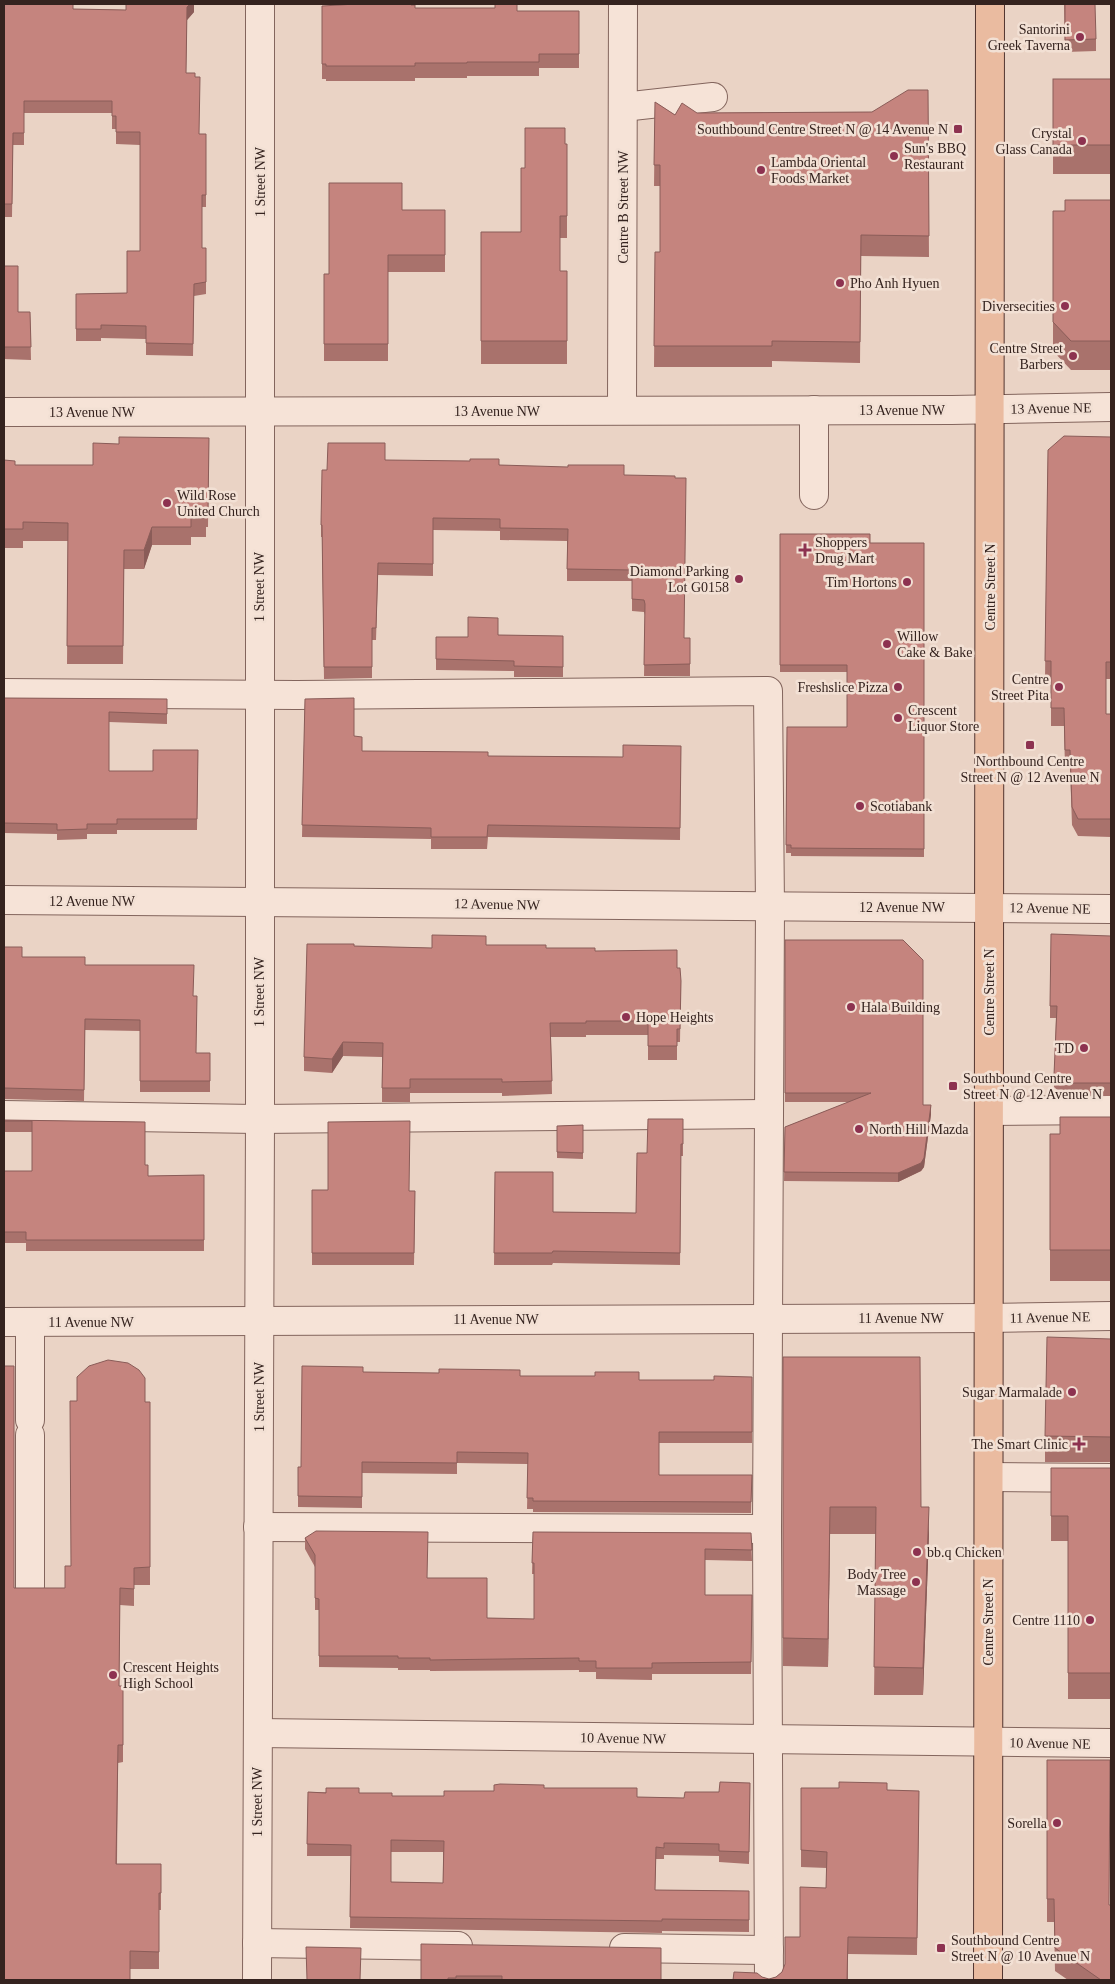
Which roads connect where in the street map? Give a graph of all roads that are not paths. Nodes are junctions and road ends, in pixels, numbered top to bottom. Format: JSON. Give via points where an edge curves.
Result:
{"nodes":[{"id":1,"x":260,"y":4,"type":"edge"},
{"id":2,"x":623,"y":4,"type":"edge"},
{"id":3,"x":990,"y":4,"type":"edge"},
{"id":4,"x":713,"y":97,"type":"dead end"},
{"id":5,"x":623,"y":107,"type":"junction"},
{"id":6,"x":1111,"y":408,"type":"edge"},
{"id":7,"x":990,"y":409,"type":"junction"},
{"id":8,"x":622,"y":410,"type":"junction"},
{"id":9,"x":814,"y":410,"type":"junction"},
{"id":10,"x":4,"y":412,"type":"edge"},
{"id":11,"x":260,"y":412,"type":"junction"},
{"id":12,"x":814,"y":495,"type":"dead end"},
{"id":13,"x":4,"y":693,"type":"edge"},
{"id":14,"x":259,"y":694,"type":"junction"},
{"id":15,"x":4,"y":900,"type":"edge"},
{"id":16,"x":259,"y":902,"type":"junction"},
{"id":17,"x":770,"y":907,"type":"junction"},
{"id":18,"x":990,"y":908,"type":"junction"},
{"id":19,"x":1111,"y":909,"type":"edge"},
{"id":20,"x":1111,"y":1110,"type":"edge"},
{"id":21,"x":989,"y":1111,"type":"junction"},
{"id":22,"x":769,"y":1114,"type":"junction"},
{"id":23,"x":4,"y":1115,"type":"edge"},
{"id":24,"x":260,"y":1119,"type":"junction"},
{"id":25,"x":1111,"y":1316,"type":"edge"},
{"id":26,"x":769,"y":1318,"type":"junction"},
{"id":27,"x":989,"y":1318,"type":"junction"},
{"id":28,"x":259,"y":1321,"type":"junction"},
{"id":29,"x":17,"y":1322,"type":"edge"},
{"id":30,"x":989,"y":1477,"type":"junction"},
{"id":31,"x":1111,"y":1478,"type":"edge"},
{"id":32,"x":258,"y":1527,"type":"junction"},
{"id":33,"x":767,"y":1529,"type":"junction"},
{"id":34,"x":30,"y":1587,"type":"edge"},
{"id":35,"x":258,"y":1733,"type":"junction"},
{"id":36,"x":769,"y":1740,"type":"junction"},
{"id":37,"x":988,"y":1742,"type":"junction"},
{"id":38,"x":1111,"y":1744,"type":"edge"},
{"id":39,"x":257,"y":1943,"type":"junction"},
{"id":40,"x":483,"y":1946,"type":"edge"},
{"id":41,"x":602,"y":1948,"type":"edge"},
{"id":42,"x":769,"y":1950,"type":"junction"},
{"id":43,"x":257,"y":1980,"type":"edge"},
{"id":44,"x":769,"y":1980,"type":"edge"},
{"id":45,"x":988,"y":1980,"type":"edge"}],
"edges":[{"from":1,"to":11,"type":"street","name":"1 Street NW"},
{"from":2,"to":5,"type":"street","name":"Centre B Street NW"},
{"from":3,"to":7,"type":"main road","name":"Centre Street N"},
{"from":4,"to":5,"type":"street"},
{"from":5,"to":8,"type":"street","name":"Centre B Street NW"},
{"from":6,"to":7,"type":"street","name":"13 Avenue NE"},
{"from":7,"to":9,"type":"street","name":"13 Avenue NW"},
{"from":7,"to":18,"type":"main road","name":"Centre Street N"},
{"from":8,"to":9,"type":"street","name":"13 Avenue NW"},
{"from":8,"to":11,"type":"street","name":"13 Avenue NW"},
{"from":9,"to":12,"type":"street"},
{"from":10,"to":11,"type":"street","name":"13 Avenue NW"},
{"from":11,"to":14,"type":"street","name":"1 Street NW"},
{"from":13,"to":14,"type":"street"},
{"from":14,"to":16,"type":"street","name":"1 Street NW"},
{"from":14,"to":17,"type":"street","via":[[768,690]]},
{"from":15,"to":16,"type":"street","name":"12 Avenue NW"},
{"from":16,"to":17,"type":"street","name":"12 Avenue NW"},
{"from":16,"to":24,"type":"street","name":"1 Street NW"},
{"from":17,"to":18,"type":"street","name":"12 Avenue NW"},
{"from":17,"to":22,"type":"street"},
{"from":18,"to":19,"type":"street","name":"12 Avenue NE"},
{"from":18,"to":21,"type":"main road","name":"Centre Street N"},
{"from":20,"to":21,"type":"street"},
{"from":21,"to":27,"type":"main road","name":"Centre Street N"},
{"from":22,"to":24,"type":"street"},
{"from":22,"to":26,"type":"street"},
{"from":23,"to":24,"type":"street"},
{"from":24,"to":28,"type":"street","name":"1 Street NW"},
{"from":25,"to":27,"type":"street","name":"11 Avenue NE"},
{"from":26,"to":27,"type":"street","name":"11 Avenue NW"},
{"from":26,"to":28,"type":"street","name":"11 Avenue NW"},
{"from":26,"to":33,"type":"street"},
{"from":27,"to":30,"type":"main road","name":"Centre Street N"},
{"from":28,"to":29,"type":"street","name":"11 Avenue NW"},
{"from":28,"to":32,"type":"street","name":"1 Street NW"},
{"from":29,"to":34,"type":"street","via":[[30,1427]]},
{"from":30,"to":31,"type":"street"},
{"from":30,"to":37,"type":"main road","name":"Centre Street N"},
{"from":32,"to":33,"type":"street"},
{"from":32,"to":35,"type":"street","name":"1 Street NW"},
{"from":33,"to":36,"type":"street"},
{"from":35,"to":36,"type":"street","name":"10 Avenue NW"},
{"from":35,"to":39,"type":"street","name":"1 Street NW"},
{"from":36,"to":37,"type":"street","name":"10 Avenue NW"},
{"from":36,"to":42,"type":"street"},
{"from":37,"to":38,"type":"street","name":"10 Avenue NE"},
{"from":37,"to":45,"type":"main road","name":"Centre Street N"},
{"from":39,"to":40,"type":"street"},
{"from":39,"to":43,"type":"street","name":"1 Street NW"},
{"from":41,"to":42,"type":"street"},
{"from":42,"to":44,"type":"street"}]}
